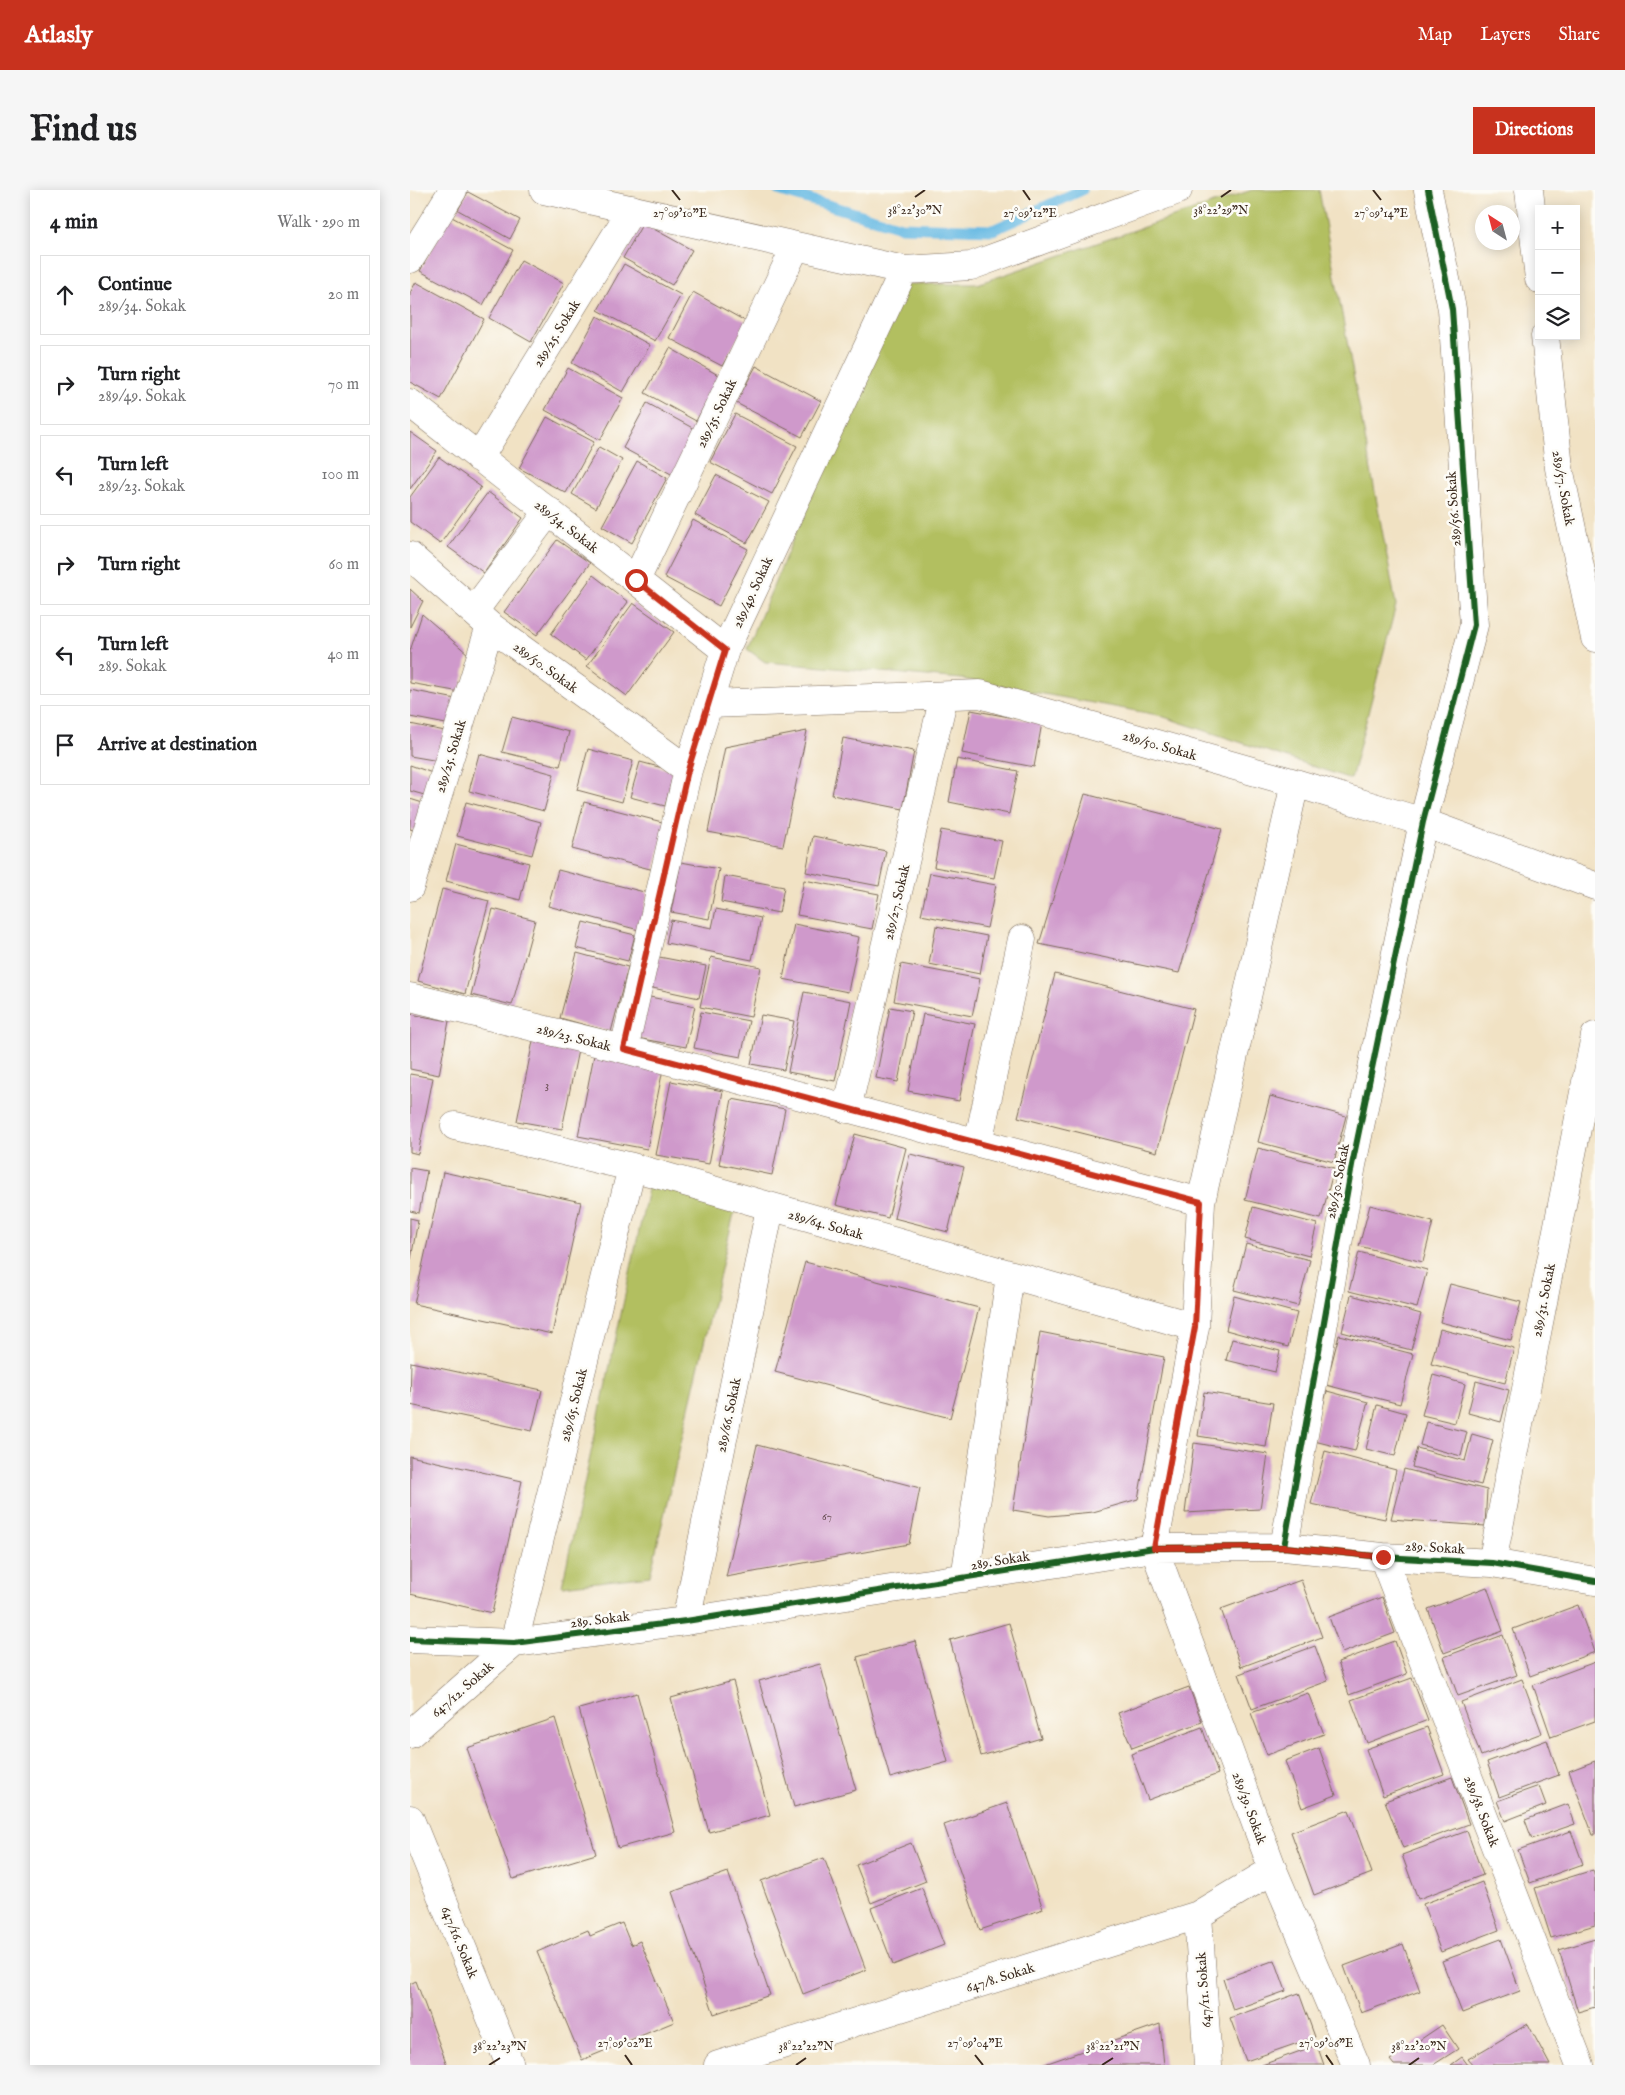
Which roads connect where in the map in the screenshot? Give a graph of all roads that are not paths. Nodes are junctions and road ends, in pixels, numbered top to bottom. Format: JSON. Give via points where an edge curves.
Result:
{"nodes":[{"id":1,"x":453,"y":190,"type":"edge"},
{"id":2,"x":544,"y":190,"type":"edge"},
{"id":3,"x":1178,"y":190,"type":"edge"},
{"id":4,"x":1428,"y":190,"type":"edge"},
{"id":5,"x":1529,"y":190,"type":"edge"},
{"id":6,"x":632,"y":209,"type":"junction"},
{"id":7,"x":796,"y":246,"type":"junction"},
{"id":8,"x":1536,"y":250,"type":"edge"},
{"id":9,"x":410,"y":259,"type":"edge"},
{"id":10,"x":904,"y":270,"type":"junction"},
{"id":11,"x":1545,"y":340,"type":"edge"},
{"id":12,"x":410,"y":403,"type":"edge"},
{"id":13,"x":479,"y":458,"type":"junction"},
{"id":14,"x":549,"y":511,"type":"junction"},
{"id":15,"x":410,"y":556,"type":"edge"},
{"id":16,"x":636,"y":580,"type":"junction"},
{"id":17,"x":482,"y":618,"type":"junction"},
{"id":18,"x":1595,"y":638,"type":"edge"},
{"id":19,"x":725,"y":650,"type":"junction"},
{"id":20,"x":944,"y":696,"type":"junction"},
{"id":21,"x":710,"y":704,"type":"junction"},
{"id":22,"x":688,"y":770,"type":"junction"},
{"id":23,"x":1295,"y":783,"type":"junction"},
{"id":24,"x":1423,"y":822,"type":"junction"},
{"id":25,"x":1595,"y":886,"type":"edge"},
{"id":26,"x":410,"y":887,"type":"edge"},
{"id":27,"x":1022,"y":939,"type":"dead end"},
{"id":28,"x":410,"y":997,"type":"edge"},
{"id":29,"x":1595,"y":1036,"type":"edge"},
{"id":30,"x":624,"y":1049,"type":"junction"},
{"id":31,"x":848,"y":1109,"type":"junction"},
{"id":32,"x":455,"y":1126,"type":"dead end"},
{"id":33,"x":978,"y":1143,"type":"junction"},
{"id":34,"x":632,"y":1167,"type":"junction"},
{"id":35,"x":1201,"y":1202,"type":"junction"},
{"id":36,"x":770,"y":1208,"type":"junction"},
{"id":37,"x":1010,"y":1276,"type":"junction"},
{"id":38,"x":1195,"y":1327,"type":"junction"},
{"id":39,"x":1284,"y":1547,"type":"junction"},
{"id":40,"x":1154,"y":1548,"type":"junction"},
{"id":41,"x":1383,"y":1557,"type":"junction"},
{"id":42,"x":1492,"y":1563,"type":"junction"},
{"id":43,"x":965,"y":1578,"type":"junction"},
{"id":44,"x":1594,"y":1585,"type":"edge"},
{"id":45,"x":686,"y":1621,"type":"junction"},
{"id":46,"x":410,"y":1639,"type":"edge"},
{"id":47,"x":514,"y":1643,"type":"junction"},
{"id":48,"x":410,"y":1734,"type":"edge"},
{"id":49,"x":410,"y":1819,"type":"edge"},
{"id":50,"x":1273,"y":1870,"type":"junction"},
{"id":51,"x":1198,"y":1915,"type":"junction"},
{"id":52,"x":510,"y":2065,"type":"edge"},
{"id":53,"x":718,"y":2065,"type":"edge"},
{"id":54,"x":1208,"y":2065,"type":"edge"},
{"id":55,"x":1356,"y":2065,"type":"edge"},
{"id":56,"x":1580,"y":2065,"type":"edge"}],
"edges":[{"from":1,"to":9,"type":"street"},
{"from":2,"to":6,"type":"street"},
{"from":3,"to":10,"type":"street","via":[[971,266]]},
{"from":4,"to":24,"type":"street","name":"289/56. Sokak","via":[[1452,310],[1474,625]]},
{"from":5,"to":8,"type":"street"},
{"from":6,"to":7,"type":"street"},
{"from":6,"to":13,"type":"street","name":"289/25. Sokak"},
{"from":7,"to":10,"type":"street"},
{"from":7,"to":16,"type":"street","name":"289/35. Sokak"},
{"from":10,"to":19,"type":"street","name":"289/49. Sokak"},
{"from":11,"to":18,"type":"street","name":"289/57. Sokak","via":[[1559,468]]},
{"from":12,"to":13,"type":"street","name":"289/34. Sokak"},
{"from":13,"to":14,"type":"street","name":"289/34. Sokak"},
{"from":14,"to":16,"type":"street","name":"289/34. Sokak"},
{"from":14,"to":17,"type":"street","name":"289/25. Sokak"},
{"from":15,"to":17,"type":"street","name":"289/50. Sokak"},
{"from":16,"to":19,"type":"street","name":"289/34. Sokak"},
{"from":17,"to":22,"type":"street","name":"289/50. Sokak"},
{"from":17,"to":26,"type":"street","name":"289/25. Sokak"},
{"from":19,"to":21,"type":"street","name":"289/49. Sokak"},
{"from":20,"to":21,"type":"street","name":"289/50. Sokak"},
{"from":20,"to":23,"type":"street","name":"289/50. Sokak","via":[[980,694]]},
{"from":20,"to":31,"type":"street","name":"289/27. Sokak"},
{"from":21,"to":22,"type":"street","name":"289/49. Sokak"},
{"from":22,"to":30,"type":"street","name":"289/49. Sokak"},
{"from":23,"to":24,"type":"street","name":"289/50. Sokak"},
{"from":23,"to":35,"type":"street"},
{"from":24,"to":25,"type":"street","name":"289/50. Sokak"},
{"from":24,"to":39,"type":"street","name":"289/30. Sokak","via":[[1352,1165]]},
{"from":27,"to":33,"type":"street"},
{"from":28,"to":30,"type":"street","name":"289/23. Sokak"},
{"from":29,"to":42,"type":"street","name":"289/31. Sokak"},
{"from":30,"to":31,"type":"street","name":"289/23. Sokak"},
{"from":31,"to":33,"type":"street","name":"289/23. Sokak"},
{"from":32,"to":34,"type":"street","name":"289/64. Sokak"},
{"from":33,"to":35,"type":"street","name":"289/23. Sokak"},
{"from":34,"to":36,"type":"street","name":"289/64. Sokak"},
{"from":34,"to":47,"type":"street","name":"289/65. Sokak"},
{"from":35,"to":38,"type":"street"},
{"from":36,"to":37,"type":"street","name":"289/64. Sokak"},
{"from":36,"to":45,"type":"street","name":"289/66. Sokak"},
{"from":37,"to":38,"type":"street","name":"289/64. Sokak"},
{"from":37,"to":43,"type":"street"},
{"from":38,"to":40,"type":"street"},
{"from":39,"to":40,"type":"street","name":"289. Sokak"},
{"from":39,"to":41,"type":"street","name":"289. Sokak"},
{"from":40,"to":43,"type":"street","name":"289. Sokak"},
{"from":40,"to":50,"type":"street","name":"289/39. Sokak"},
{"from":41,"to":42,"type":"street","name":"289. Sokak"},
{"from":41,"to":56,"type":"street","name":"289/38. Sokak"},
{"from":42,"to":44,"type":"street","name":"289. Sokak"},
{"from":43,"to":45,"type":"street","name":"289. Sokak"},
{"from":45,"to":47,"type":"street","name":"289. Sokak"},
{"from":46,"to":47,"type":"street","name":"289. Sokak"},
{"from":47,"to":48,"type":"street","name":"647/12. Sokak"},
{"from":49,"to":52,"type":"street","name":"647/16. Sokak"},
{"from":50,"to":51,"type":"street","name":"647/8. Sokak"},
{"from":50,"to":55,"type":"street","name":"289/39. Sokak"},
{"from":51,"to":53,"type":"street","name":"647/8. Sokak"},
{"from":51,"to":54,"type":"street","name":"647/11. Sokak"}]}
